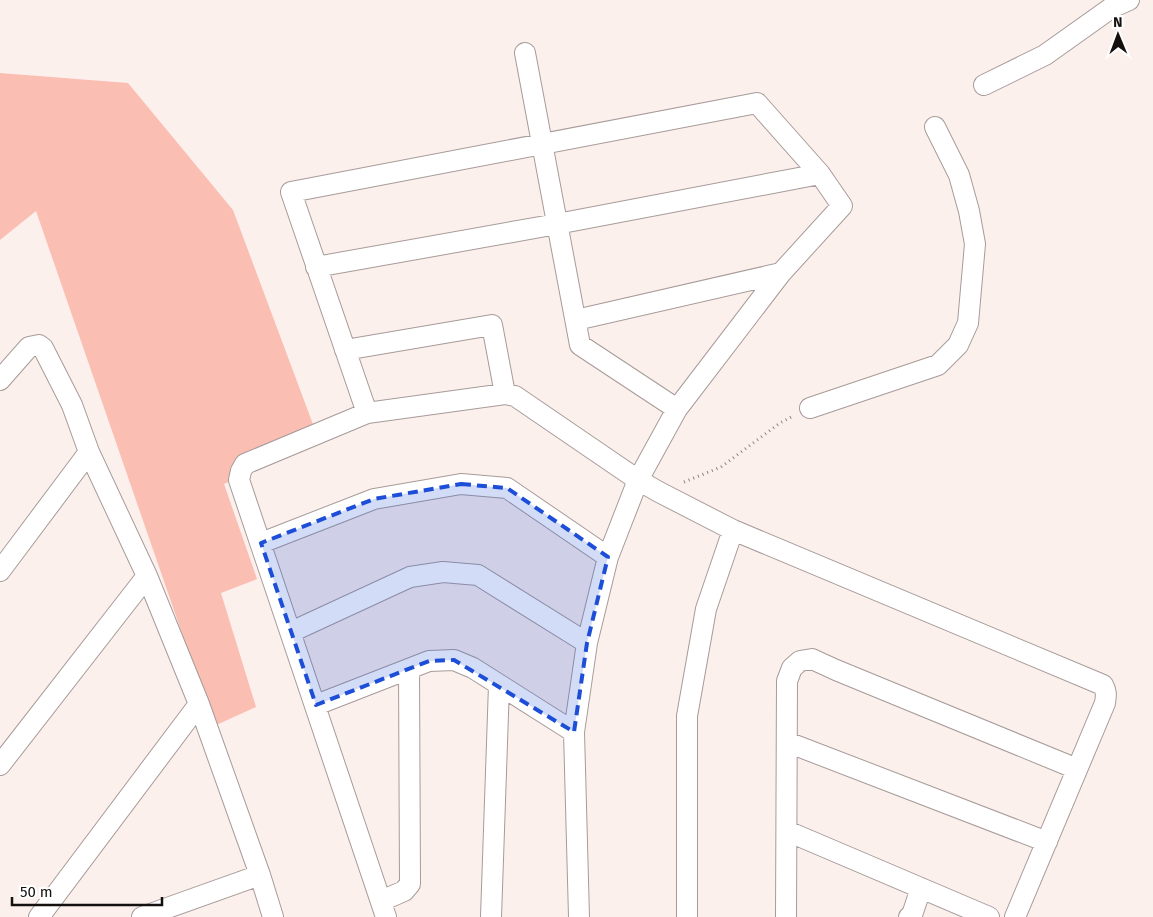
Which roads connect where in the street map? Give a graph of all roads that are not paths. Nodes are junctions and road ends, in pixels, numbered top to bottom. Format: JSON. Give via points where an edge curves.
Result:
{"nodes":[{"id":1,"x":1129,"y":0,"type":"edge"},
{"id":2,"x":525,"y":53,"type":"dead end"},
{"id":3,"x":984,"y":85,"type":"dead end"},
{"id":4,"x":935,"y":127,"type":"dead end"},
{"id":5,"x":542,"y":144,"type":"junction"},
{"id":6,"x":820,"y":174,"type":"junction"},
{"id":7,"x":558,"y":224,"type":"junction"},
{"id":8,"x":316,"y":267,"type":"junction"},
{"id":9,"x":781,"y":273,"type":"junction"},
{"id":10,"x":576,"y":320,"type":"junction"},
{"id":11,"x":345,"y":350,"type":"junction"},
{"id":12,"x":0,"y":380,"type":"edge"},
{"id":13,"x":506,"y":394,"type":"junction"},
{"id":14,"x":810,"y":408,"type":"road end"},
{"id":15,"x":677,"y":409,"type":"junction"},
{"id":16,"x":367,"y":413,"type":"junction"},
{"id":17,"x":89,"y":452,"type":"junction"},
{"id":18,"x":638,"y":480,"type":"junction"},
{"id":19,"x":733,"y":530,"type":"junction"},
{"id":20,"x":261,"y":543,"type":"junction"},
{"id":21,"x":608,"y":557,"type":"junction"},
{"id":22,"x":0,"y":571,"type":"edge"},
{"id":23,"x":147,"y":576,"type":"junction"},
{"id":24,"x":291,"y":632,"type":"junction"},
{"id":25,"x":586,"y":643,"type":"junction"},
{"id":26,"x":409,"y":669,"type":"junction"},
{"id":27,"x":499,"y":685,"type":"junction"},
{"id":28,"x":199,"y":704,"type":"junction"},
{"id":29,"x":316,"y":704,"type":"junction"},
{"id":30,"x":574,"y":732,"type":"junction"},
{"id":31,"x":787,"y":742,"type":"junction"},
{"id":32,"x":0,"y":765,"type":"edge"},
{"id":33,"x":1077,"y":769,"type":"junction"},
{"id":34,"x":787,"y":831,"type":"junction"},
{"id":35,"x":1047,"y":842,"type":"junction"},
{"id":36,"x":260,"y":875,"type":"junction"},
{"id":37,"x":921,"y":888,"type":"junction"},
{"id":38,"x":384,"y":909,"type":"edge"},
{"id":39,"x":269,"y":914,"type":"edge"},
{"id":40,"x":39,"y":917,"type":"edge"},
{"id":41,"x":142,"y":917,"type":"edge"},
{"id":42,"x":491,"y":917,"type":"edge"},
{"id":43,"x":580,"y":917,"type":"edge"},
{"id":44,"x":687,"y":917,"type":"edge"},
{"id":45,"x":786,"y":917,"type":"edge"},
{"id":46,"x":909,"y":917,"type":"edge"},
{"id":47,"x":989,"y":917,"type":"edge"},
{"id":48,"x":1015,"y":917,"type":"edge"}],
"edges":[{"from":1,"to":3,"type":"street","via":[[1111,8],[1045,55]]},
{"from":2,"to":5,"type":"street"},
{"from":4,"to":14,"type":"street","via":[[959,175],[969,212],[974,244],[968,323],[958,345],[938,365]]},
{"from":5,"to":6,"type":"street","via":[[757,104]]},
{"from":5,"to":7,"type":"street"},
{"from":5,"to":8,"type":"street","via":[[291,192]]},
{"from":6,"to":7,"type":"street"},
{"from":6,"to":9,"type":"street","via":[[842,206]]},
{"from":7,"to":8,"type":"street"},
{"from":7,"to":10,"type":"street"},
{"from":8,"to":11,"type":"street"},
{"from":9,"to":10,"type":"street"},
{"from":9,"to":15,"type":"street"},
{"from":10,"to":15,"type":"street","via":[[580,345]]},
{"from":11,"to":13,"type":"street","via":[[492,325]]},
{"from":11,"to":16,"type":"street"},
{"from":12,"to":17,"type":"street","via":[[29,347],[39,345],[44,348],[72,405]]},
{"from":13,"to":16,"type":"street"},
{"from":13,"to":18,"type":"street","via":[[515,396]]},
{"from":15,"to":18,"type":"street"},
{"from":16,"to":20,"type":"street","via":[[245,464],[240,480]]},
{"from":17,"to":22,"type":"street"},
{"from":17,"to":23,"type":"street"},
{"from":18,"to":19,"type":"street"},
{"from":18,"to":21,"type":"street"},
{"from":19,"to":33,"type":"street","via":[[1103,685],[1105,703]]},
{"from":19,"to":44,"type":"street","via":[[706,609],[687,716]]},
{"from":20,"to":21,"type":"street","via":[[374,499],[461,484],[507,488]]},
{"from":20,"to":24,"type":"street"},
{"from":21,"to":25,"type":"street"},
{"from":23,"to":28,"type":"street"},
{"from":23,"to":32,"type":"street"},
{"from":24,"to":25,"type":"street","via":[[410,578],[443,572],[478,575]]},
{"from":24,"to":29,"type":"street"},
{"from":25,"to":30,"type":"street"},
{"from":26,"to":27,"type":"street","via":[[429,661],[454,660]]},
{"from":26,"to":29,"type":"street"},
{"from":26,"to":38,"type":"street","via":[[410,884]]},
{"from":27,"to":30,"type":"street"},
{"from":27,"to":42,"type":"street"},
{"from":28,"to":36,"type":"street"},
{"from":28,"to":40,"type":"street"},
{"from":29,"to":38,"type":"street"},
{"from":30,"to":43,"type":"street"},
{"from":31,"to":33,"type":"street","via":[[788,681],[792,668],[812,659]]},
{"from":31,"to":34,"type":"street"},
{"from":31,"to":35,"type":"street"},
{"from":33,"to":35,"type":"street"},
{"from":34,"to":37,"type":"street"},
{"from":34,"to":45,"type":"street"},
{"from":35,"to":48,"type":"street"},
{"from":36,"to":39,"type":"street"},
{"from":36,"to":41,"type":"street"},
{"from":37,"to":46,"type":"street"},
{"from":37,"to":47,"type":"street"}]}
